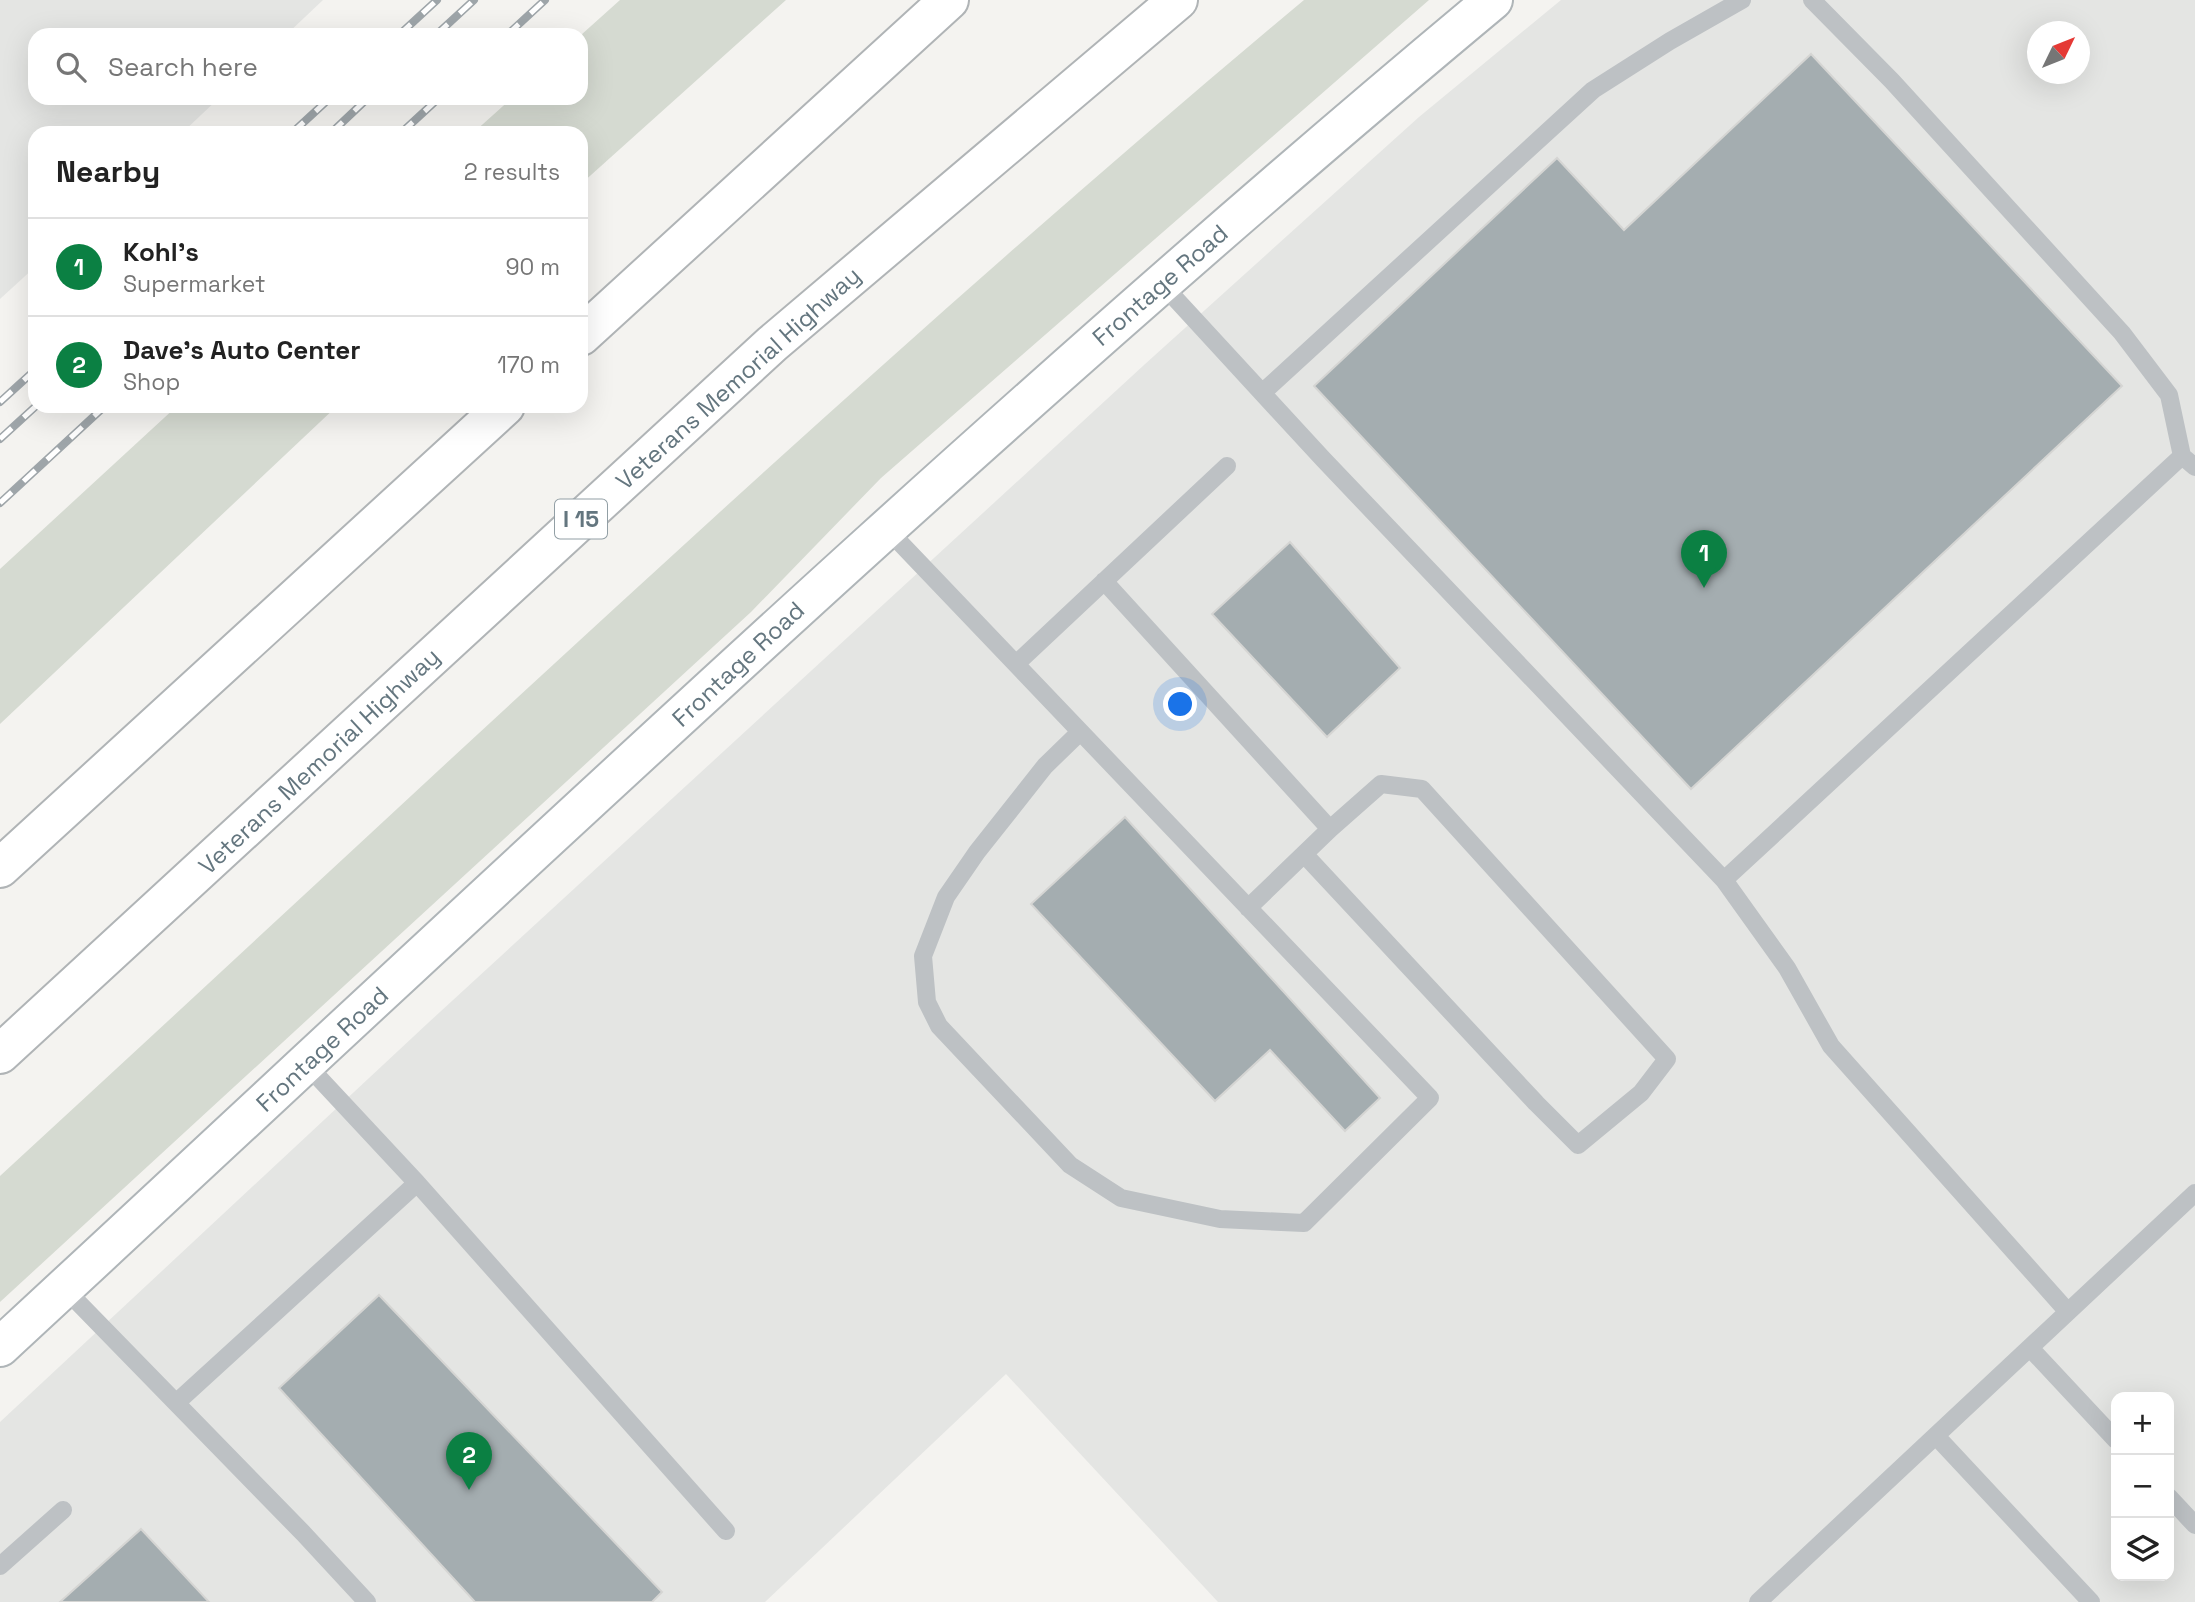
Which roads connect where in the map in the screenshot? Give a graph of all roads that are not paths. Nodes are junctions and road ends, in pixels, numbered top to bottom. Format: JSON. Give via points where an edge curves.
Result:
{"nodes":[{"id":1,"x":949,"y":0,"type":"edge"},
{"id":2,"x":1178,"y":0,"type":"edge"},
{"id":3,"x":1493,"y":0,"type":"edge"},
{"id":4,"x":1742,"y":0,"type":"edge"},
{"id":5,"x":1812,"y":0,"type":"edge"},
{"id":6,"x":1161,"y":283,"type":"junction"},
{"id":7,"x":588,"y":331,"type":"edge"},
{"id":8,"x":1262,"y":393,"type":"junction"},
{"id":9,"x":497,"y":413,"type":"edge"},
{"id":10,"x":2189,"y":462,"type":"edge"},
{"id":11,"x":1227,"y":466,"type":"dead end"},
{"id":12,"x":886,"y":528,"type":"junction"},
{"id":13,"x":1104,"y":581,"type":"junction"},
{"id":14,"x":1016,"y":664,"type":"junction"},
{"id":15,"x":1080,"y":732,"type":"junction"},
{"id":16,"x":1330,"y":829,"type":"junction"},
{"id":17,"x":1304,"y":854,"type":"junction"},
{"id":18,"x":0,"y":868,"type":"edge"},
{"id":19,"x":1724,"y":880,"type":"junction"},
{"id":20,"x":1248,"y":908,"type":"junction"},
{"id":21,"x":0,"y":1054,"type":"edge"},
{"id":22,"x":306,"y":1064,"type":"junction"},
{"id":23,"x":417,"y":1183,"type":"junction"},
{"id":24,"x":2195,"y":1194,"type":"edge"},
{"id":25,"x":64,"y":1287,"type":"junction"},
{"id":26,"x":2068,"y":1312,"type":"junction"},
{"id":27,"x":0,"y":1347,"type":"edge"},
{"id":28,"x":2030,"y":1348,"type":"junction"},
{"id":29,"x":176,"y":1403,"type":"junction"},
{"id":30,"x":2111,"y":1435,"type":"edge"},
{"id":31,"x":1936,"y":1436,"type":"junction"},
{"id":32,"x":2174,"y":1502,"type":"edge"},
{"id":33,"x":63,"y":1510,"type":"dead end"},
{"id":34,"x":2195,"y":1525,"type":"edge"},
{"id":35,"x":726,"y":1531,"type":"dead end"},
{"id":36,"x":0,"y":1566,"type":"edge"},
{"id":37,"x":367,"y":1602,"type":"edge"},
{"id":38,"x":1758,"y":1602,"type":"edge"},
{"id":39,"x":2091,"y":1602,"type":"edge"}],
"edges":[{"from":1,"to":7,"type":"main road"},
{"from":2,"to":21,"type":"main road","name":"Veterans Memorial Highway","number":"I 15","via":[[772,344]]},
{"from":3,"to":6,"type":"main road","name":"Frontage Road"},
{"from":4,"to":8,"type":"lane","via":[[1592,89]]},
{"from":5,"to":10,"type":"lane","via":[[2122,333],[2169,395]]},
{"from":6,"to":8,"type":"lane"},
{"from":6,"to":12,"type":"main road","name":"Frontage Road"},
{"from":8,"to":19,"type":"lane"},
{"from":9,"to":18,"type":"main road"},
{"from":10,"to":19,"type":"lane"},
{"from":11,"to":13,"type":"lane"},
{"from":12,"to":14,"type":"lane"},
{"from":12,"to":22,"type":"main road","name":"Frontage Road"},
{"from":13,"to":14,"type":"lane"},
{"from":13,"to":16,"type":"lane"},
{"from":14,"to":15,"type":"lane"},
{"from":15,"to":20,"type":"lane"},
{"from":15,"to":20,"type":"lane","via":[[1045,766],[946,897],[923,956],[927,1002],[939,1026],[1070,1165],[1121,1198],[1220,1219],[1304,1223],[1430,1098]]},
{"from":16,"to":17,"type":"lane"},
{"from":16,"to":17,"type":"lane","via":[[1381,784],[1422,789],[1667,1059],[1641,1093],[1578,1145]]},
{"from":17,"to":20,"type":"lane"},
{"from":19,"to":26,"type":"lane","via":[[1787,968],[1831,1046]]},
{"from":22,"to":23,"type":"lane"},
{"from":22,"to":25,"type":"main road","name":"Frontage Road"},
{"from":23,"to":29,"type":"lane"},
{"from":23,"to":35,"type":"lane"},
{"from":24,"to":26,"type":"lane"},
{"from":25,"to":27,"type":"main road","name":"Frontage Road"},
{"from":25,"to":29,"type":"lane"},
{"from":26,"to":28,"type":"lane"},
{"from":28,"to":30,"type":"lane"},
{"from":28,"to":31,"type":"lane"},
{"from":29,"to":37,"type":"lane"},
{"from":31,"to":38,"type":"lane"},
{"from":31,"to":39,"type":"lane"},
{"from":32,"to":34,"type":"lane"},
{"from":33,"to":36,"type":"lane"}]}
